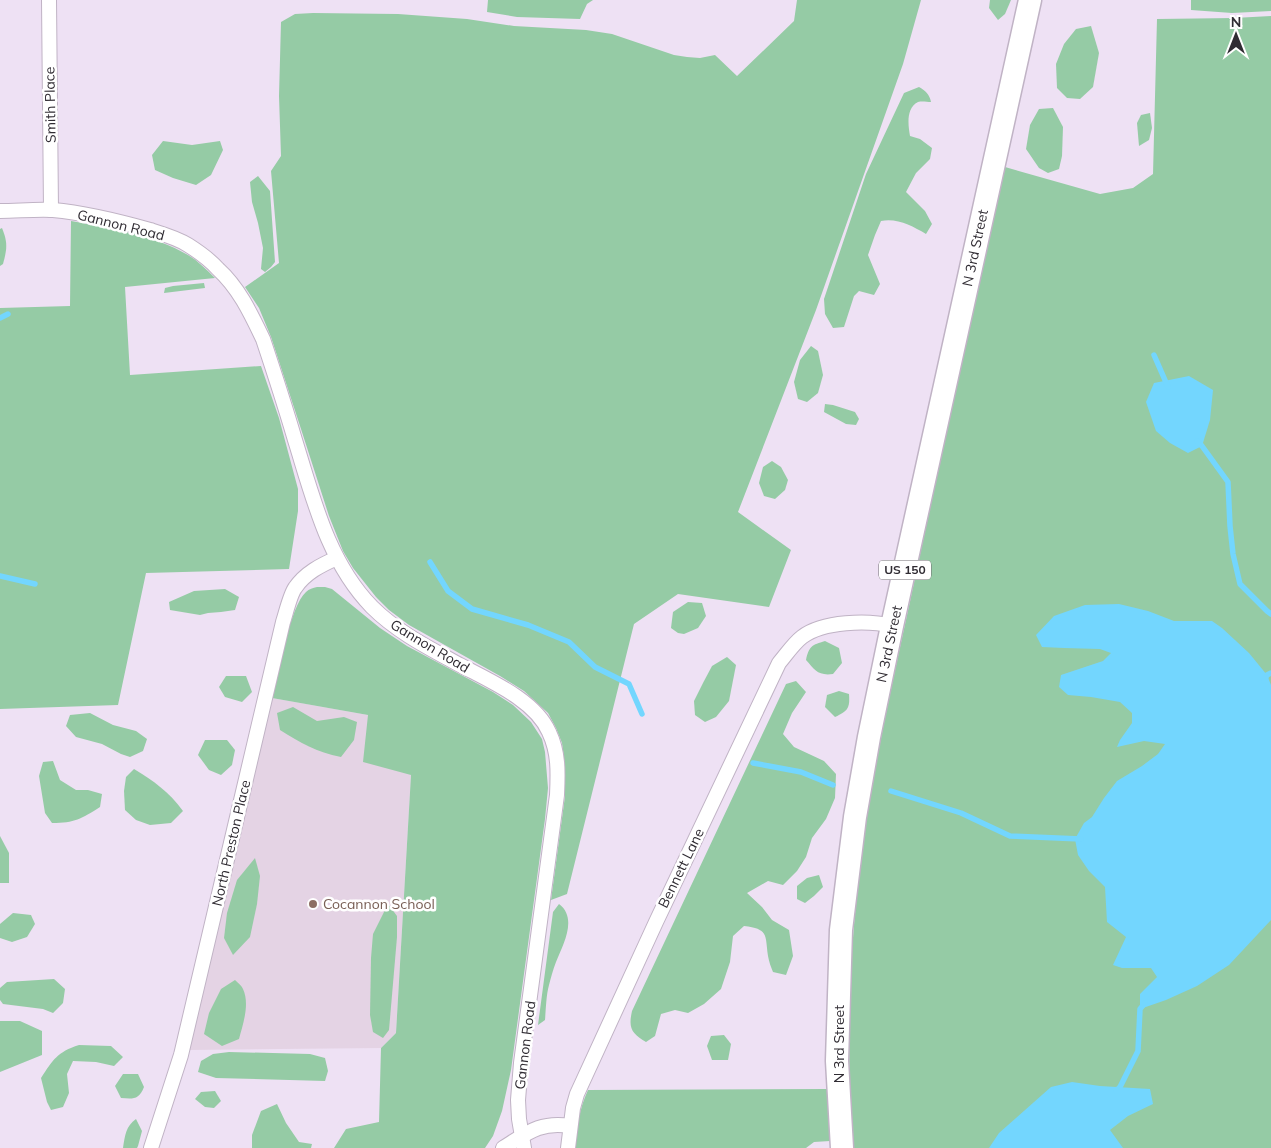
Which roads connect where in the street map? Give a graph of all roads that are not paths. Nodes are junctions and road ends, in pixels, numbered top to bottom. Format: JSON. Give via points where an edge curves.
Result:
{"nodes":[{"id":1,"x":49,"y":0,"type":"edge"},
{"id":2,"x":1030,"y":0,"type":"edge"},
{"id":3,"x":51,"y":210,"type":"junction"},
{"id":4,"x":0,"y":211,"type":"edge"},
{"id":5,"x":336,"y":558,"type":"junction"},
{"id":6,"x":892,"y":626,"type":"junction"},
{"id":7,"x":570,"y":1126,"type":"junction"},
{"id":8,"x":523,"y":1142,"type":"edge"},
{"id":9,"x":151,"y":1148,"type":"edge"},
{"id":10,"x":503,"y":1148,"type":"edge"},
{"id":11,"x":568,"y":1148,"type":"edge"},
{"id":12,"x":842,"y":1148,"type":"edge"}],
"edges":[{"from":1,"to":3,"type":"street","name":"Smith Place"},
{"from":2,"to":6,"type":"main road","name":"N 3rd Street","number":"US 150"},
{"from":3,"to":4,"type":"street","name":"Gannon Road"},
{"from":3,"to":5,"type":"street","name":"Gannon Road","via":[[96,216],[165,235],[205,257],[234,287],[262,339],[320,520]]},
{"from":5,"to":8,"type":"street","name":"Gannon Road","via":[[372,607],[397,628],[520,698],[549,730],[556,749],[557,796],[521,1063],[519,1119]]},
{"from":5,"to":9,"type":"street","name":"North Preston Place","via":[[319,566],[294,588],[283,622],[181,1055]]},
{"from":6,"to":7,"type":"street","name":"Bennett Lane","via":[[873,622],[844,623],[814,630],[801,637],[779,664],[605,1031],[577,1094]]},
{"from":6,"to":12,"type":"main road","name":"N 3rd Street","number":"US 150","via":[[855,817],[841,930],[837,1061]]},
{"from":7,"to":8,"type":"street","via":[[539,1127]]},
{"from":7,"to":11,"type":"street"},
{"from":8,"to":10,"type":"street"}]}
